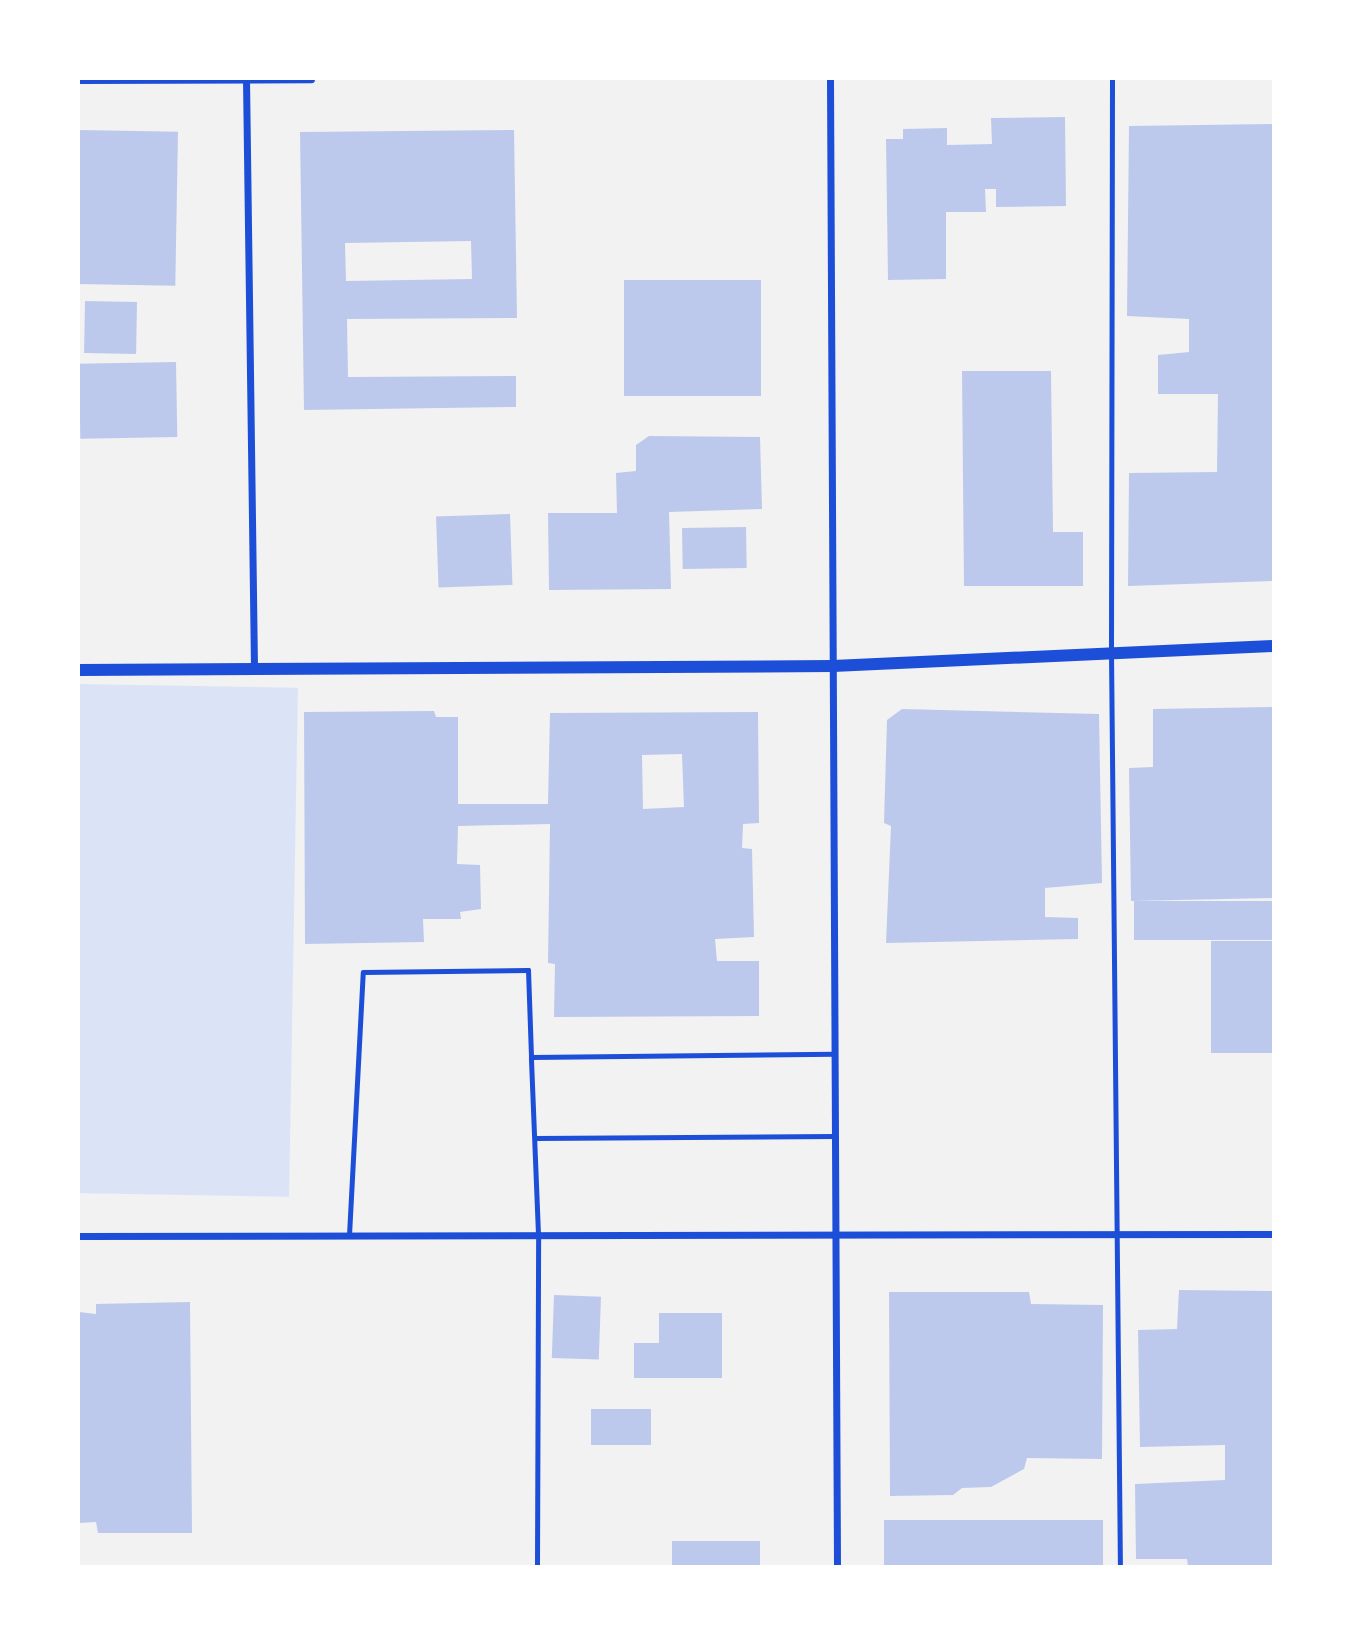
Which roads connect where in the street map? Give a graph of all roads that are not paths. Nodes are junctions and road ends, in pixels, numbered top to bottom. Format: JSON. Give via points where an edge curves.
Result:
{"nodes":[{"id":1,"x":246,"y":79,"type":"edge"},
{"id":2,"x":311,"y":79,"type":"edge"},
{"id":3,"x":830,"y":79,"type":"edge"},
{"id":4,"x":1112,"y":79,"type":"edge"},
{"id":5,"x":79,"y":80,"type":"edge"},
{"id":6,"x":1273,"y":646,"type":"edge"},
{"id":7,"x":1111,"y":653,"type":"junction"},
{"id":8,"x":833,"y":666,"type":"junction"},
{"id":9,"x":254,"y":669,"type":"junction"},
{"id":10,"x":79,"y":670,"type":"edge"},
{"id":11,"x":835,"y":1054,"type":"junction"},
{"id":12,"x":531,"y":1057,"type":"junction"},
{"id":13,"x":835,"y":1136,"type":"junction"},
{"id":14,"x":535,"y":1138,"type":"junction"},
{"id":15,"x":835,"y":1232,"type":"junction"},
{"id":16,"x":538,"y":1234,"type":"junction"},
{"id":17,"x":1116,"y":1234,"type":"junction"},
{"id":18,"x":1273,"y":1234,"type":"edge"},
{"id":19,"x":349,"y":1235,"type":"junction"},
{"id":20,"x":79,"y":1236,"type":"edge"},
{"id":21,"x":537,"y":1566,"type":"edge"},
{"id":22,"x":837,"y":1566,"type":"edge"},
{"id":23,"x":1120,"y":1566,"type":"edge"}],
"edges":[{"from":1,"to":2,"type":"street"},
{"from":1,"to":5,"type":"street"},
{"from":1,"to":9,"type":"street"},
{"from":3,"to":8,"type":"street"},
{"from":4,"to":7,"type":"lane"},
{"from":6,"to":7,"type":"street"},
{"from":7,"to":8,"type":"street"},
{"from":7,"to":17,"type":"lane"},
{"from":8,"to":9,"type":"street"},
{"from":8,"to":11,"type":"street"},
{"from":9,"to":10,"type":"street"},
{"from":11,"to":12,"type":"lane"},
{"from":11,"to":13,"type":"street"},
{"from":12,"to":14,"type":"lane"},
{"from":12,"to":19,"type":"lane","via":[[528,970],[363,972]]},
{"from":13,"to":14,"type":"lane"},
{"from":13,"to":15,"type":"street"},
{"from":14,"to":16,"type":"lane"},
{"from":15,"to":16,"type":"street"},
{"from":15,"to":17,"type":"street"},
{"from":15,"to":22,"type":"street"},
{"from":16,"to":19,"type":"street"},
{"from":16,"to":21,"type":"lane"},
{"from":17,"to":18,"type":"street"},
{"from":17,"to":23,"type":"lane"},
{"from":19,"to":20,"type":"street"}]}
